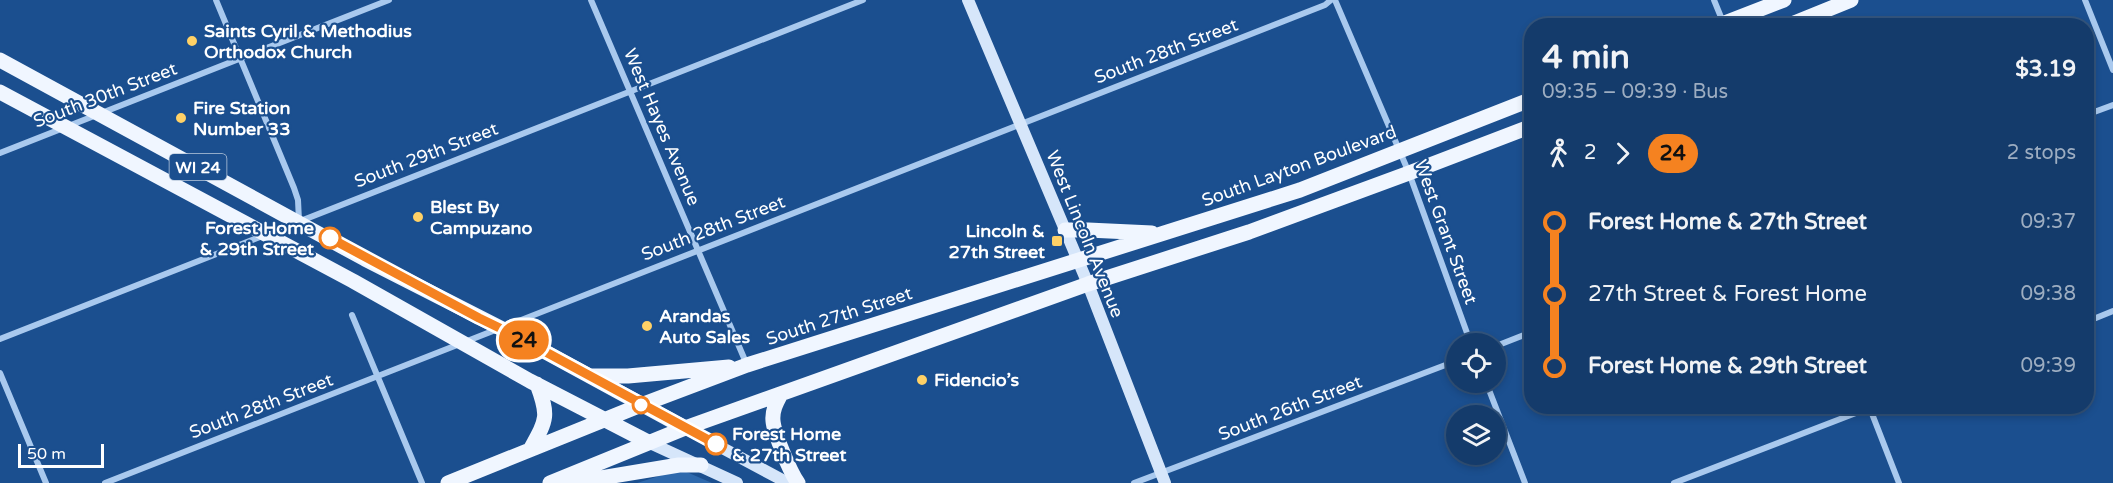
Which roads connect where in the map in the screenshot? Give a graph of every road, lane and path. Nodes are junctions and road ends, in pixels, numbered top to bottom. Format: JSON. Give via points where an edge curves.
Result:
{"nodes":[{"id":1,"x":216,"y":0,"type":"edge"},
{"id":2,"x":389,"y":0,"type":"edge"},
{"id":3,"x":591,"y":0,"type":"edge"},
{"id":4,"x":864,"y":0,"type":"edge"},
{"id":5,"x":968,"y":0,"type":"edge"},
{"id":6,"x":1331,"y":0,"type":"edge"},
{"id":7,"x":1335,"y":0,"type":"edge"},
{"id":8,"x":1714,"y":0,"type":"edge"},
{"id":9,"x":1784,"y":0,"type":"edge"},
{"id":10,"x":1851,"y":0,"type":"edge"},
{"id":11,"x":2085,"y":0,"type":"edge"},
{"id":12,"x":1720,"y":18,"type":"edge"},
{"id":13,"x":1739,"y":18,"type":"edge"},
{"id":14,"x":1806,"y":18,"type":"edge"},
{"id":15,"x":2092,"y":18,"type":"edge"},
{"id":16,"x":2094,"y":22,"type":"edge"},
{"id":17,"x":240,"y":58,"type":"junction"},
{"id":18,"x":0,"y":60,"type":"edge"},
{"id":19,"x":2113,"y":70,"type":"edge"},
{"id":20,"x":630,"y":91,"type":"junction"},
{"id":21,"x":0,"y":92,"type":"edge"},
{"id":22,"x":1524,"y":102,"type":"edge"},
{"id":23,"x":2113,"y":105,"type":"edge"},
{"id":24,"x":2094,"y":112,"type":"edge"},
{"id":25,"x":98,"y":114,"type":"junction"},
{"id":26,"x":1020,"y":124,"type":"junction"},
{"id":27,"x":64,"y":127,"type":"junction"},
{"id":28,"x":1524,"y":129,"type":"edge"},
{"id":29,"x":1400,"y":151,"type":"junction"},
{"id":30,"x":0,"y":153,"type":"edge"},
{"id":31,"x":1409,"y":173,"type":"junction"},
{"id":32,"x":299,"y":221,"type":"junction"},
{"id":33,"x":1065,"y":230,"type":"junction"},
{"id":34,"x":264,"y":234,"type":"junction"},
{"id":35,"x":1164,"y":234,"type":"junction"},
{"id":36,"x":698,"y":250,"type":"junction"},
{"id":37,"x":1078,"y":261,"type":"junction"},
{"id":38,"x":1088,"y":284,"type":"junction"},
{"id":39,"x":2113,"y":311,"type":"edge"},
{"id":40,"x":352,"y":315,"type":"dead end"},
{"id":41,"x":2094,"y":319,"type":"edge"},
{"id":42,"x":498,"y":328,"type":"junction"},
{"id":43,"x":1467,"y":333,"type":"edge"},
{"id":44,"x":1524,"y":335,"type":"edge"},
{"id":45,"x":0,"y":339,"type":"edge"},
{"id":46,"x":460,"y":342,"type":"junction"},
{"id":47,"x":1506,"y":342,"type":"edge"},
{"id":48,"x":747,"y":365,"type":"junction"},
{"id":49,"x":1446,"y":365,"type":"edge"},
{"id":50,"x":0,"y":373,"type":"edge"},
{"id":51,"x":378,"y":376,"type":"junction"},
{"id":52,"x":589,"y":376,"type":"junction"},
{"id":53,"x":537,"y":384,"type":"junction"},
{"id":54,"x":1490,"y":393,"type":"edge"},
{"id":55,"x":781,"y":394,"type":"junction"},
{"id":56,"x":641,"y":405,"type":"junction"},
{"id":57,"x":1853,"y":414,"type":"edge"},
{"id":58,"x":1874,"y":414,"type":"edge"},
{"id":59,"x":605,"y":420,"type":"junction"},
{"id":60,"x":685,"y":428,"type":"junction"},
{"id":61,"x":648,"y":442,"type":"junction"},
{"id":62,"x":531,"y":448,"type":"junction"},
{"id":63,"x":700,"y":465,"type":"junction"},
{"id":64,"x":1163,"y":478,"type":"edge"},
{"id":65,"x":46,"y":483,"type":"edge"},
{"id":66,"x":105,"y":483,"type":"edge"},
{"id":67,"x":423,"y":483,"type":"edge"},
{"id":68,"x":448,"y":483,"type":"edge"},
{"id":69,"x":550,"y":483,"type":"edge"},
{"id":70,"x":571,"y":483,"type":"edge"},
{"id":71,"x":737,"y":483,"type":"edge"},
{"id":72,"x":788,"y":483,"type":"edge"},
{"id":73,"x":798,"y":483,"type":"edge"},
{"id":74,"x":1134,"y":483,"type":"edge"},
{"id":75,"x":1525,"y":483,"type":"edge"},
{"id":76,"x":1674,"y":483,"type":"edge"},
{"id":77,"x":1899,"y":483,"type":"edge"}],
"edges":[{"from":1,"to":17,"type":"street"},
{"from":2,"to":17,"type":"street","name":"South 30th Street"},
{"from":3,"to":20,"type":"street","name":"West Hayes Avenue"},
{"from":4,"to":20,"type":"street","name":"South 29th Street"},
{"from":5,"to":26,"type":"main road","name":"West Lincoln Avenue"},
{"from":6,"to":26,"type":"street","name":"South 28th Street"},
{"from":7,"to":29,"type":"street","name":"West Grant Street"},
{"from":8,"to":12,"type":"street"},
{"from":9,"to":13,"type":"main road"},
{"from":10,"to":14,"type":"main road"},
{"from":11,"to":15,"type":"street"},
{"from":16,"to":19,"type":"street"},
{"from":17,"to":25,"type":"street","name":"South 30th Street"},
{"from":17,"to":32,"type":"street","via":[[294,188]]},
{"from":18,"to":25,"type":"main road","number":"WI 24"},
{"from":20,"to":32,"type":"street","name":"South 29th Street"},
{"from":20,"to":36,"type":"street","name":"West Hayes Avenue"},
{"from":21,"to":27,"type":"main road","number":"WI 24"},
{"from":22,"to":29,"type":"main road","name":"South Layton Boulevard"},
{"from":23,"to":24,"type":"street"},
{"from":25,"to":27,"type":"street","name":"South 30th Street"},
{"from":25,"to":32,"type":"main road","number":"WI 24"},
{"from":26,"to":33,"type":"main road","name":"West Lincoln Avenue"},
{"from":26,"to":36,"type":"street","name":"South 28th Street"},
{"from":27,"to":30,"type":"street","name":"South 30th Street"},
{"from":27,"to":34,"type":"main road","number":"WI 24"},
{"from":28,"to":31,"type":"main road"},
{"from":29,"to":31,"type":"street","name":"West Grant Street"},
{"from":29,"to":35,"type":"main road","name":"South Layton Boulevard","via":[[1300,190]]},
{"from":31,"to":38,"type":"main road","via":[[1249,232]]},
{"from":31,"to":43,"type":"street","name":"West Grant Street"},
{"from":32,"to":34,"type":"street","name":"South 29th Street"},
{"from":32,"to":42,"type":"main road","number":"WI 24"},
{"from":33,"to":35,"type":"main road"},
{"from":33,"to":37,"type":"main road","name":"West Lincoln Avenue"},
{"from":34,"to":45,"type":"street","name":"South 29th Street"},
{"from":34,"to":46,"type":"main road","number":"WI 24"},
{"from":35,"to":37,"type":"main road","name":"South Layton Boulevard"},
{"from":36,"to":42,"type":"street","name":"South 28th Street"},
{"from":36,"to":48,"type":"street","name":"West Hayes Avenue"},
{"from":37,"to":38,"type":"main road","name":"West Lincoln Avenue"},
{"from":37,"to":48,"type":"main road","name":"South 27th Street"},
{"from":38,"to":55,"type":"main road"},
{"from":38,"to":64,"type":"main road","name":"West Lincoln Avenue"},
{"from":39,"to":41,"type":"street"},
{"from":40,"to":51,"type":"street"},
{"from":42,"to":46,"type":"street","name":"South 28th Street"},
{"from":42,"to":52,"type":"main road","number":"WI 24"},
{"from":44,"to":47,"type":"street"},
{"from":46,"to":51,"type":"street","name":"South 28th Street"},
{"from":46,"to":53,"type":"main road","number":"WI 24"},
{"from":48,"to":52,"type":"main road"},
{"from":48,"to":56,"type":"main road","name":"South 27th Street"},
{"from":49,"to":64,"type":"street","name":"South 26th Street"},
{"from":50,"to":65,"type":"street"},
{"from":51,"to":66,"type":"street","name":"South 28th Street"},
{"from":51,"to":67,"type":"street"},
{"from":52,"to":56,"type":"main road","number":"WI 24"},
{"from":53,"to":59,"type":"main road","number":"WI 24"},
{"from":53,"to":62,"type":"main road","via":[[546,416]]},
{"from":54,"to":75,"type":"street"},
{"from":55,"to":60,"type":"main road"},
{"from":55,"to":73,"type":"main road","via":[[772,420]]},
{"from":56,"to":59,"type":"main road","name":"South 27th Street"},
{"from":56,"to":60,"type":"main road","number":"WI 24"},
{"from":57,"to":76,"type":"street"},
{"from":58,"to":77,"type":"street"},
{"from":59,"to":61,"type":"main road","number":"WI 24"},
{"from":59,"to":62,"type":"main road","name":"South 27th Street"},
{"from":60,"to":61,"type":"main road"},
{"from":60,"to":72,"type":"main road"},
{"from":61,"to":63,"type":"main road"},
{"from":61,"to":69,"type":"main road"},
{"from":62,"to":68,"type":"main road","name":"South 27th Street"},
{"from":63,"to":70,"type":"main road"},
{"from":63,"to":71,"type":"main road"},
{"from":64,"to":74,"type":"street","name":"South 26th Street"}]}
